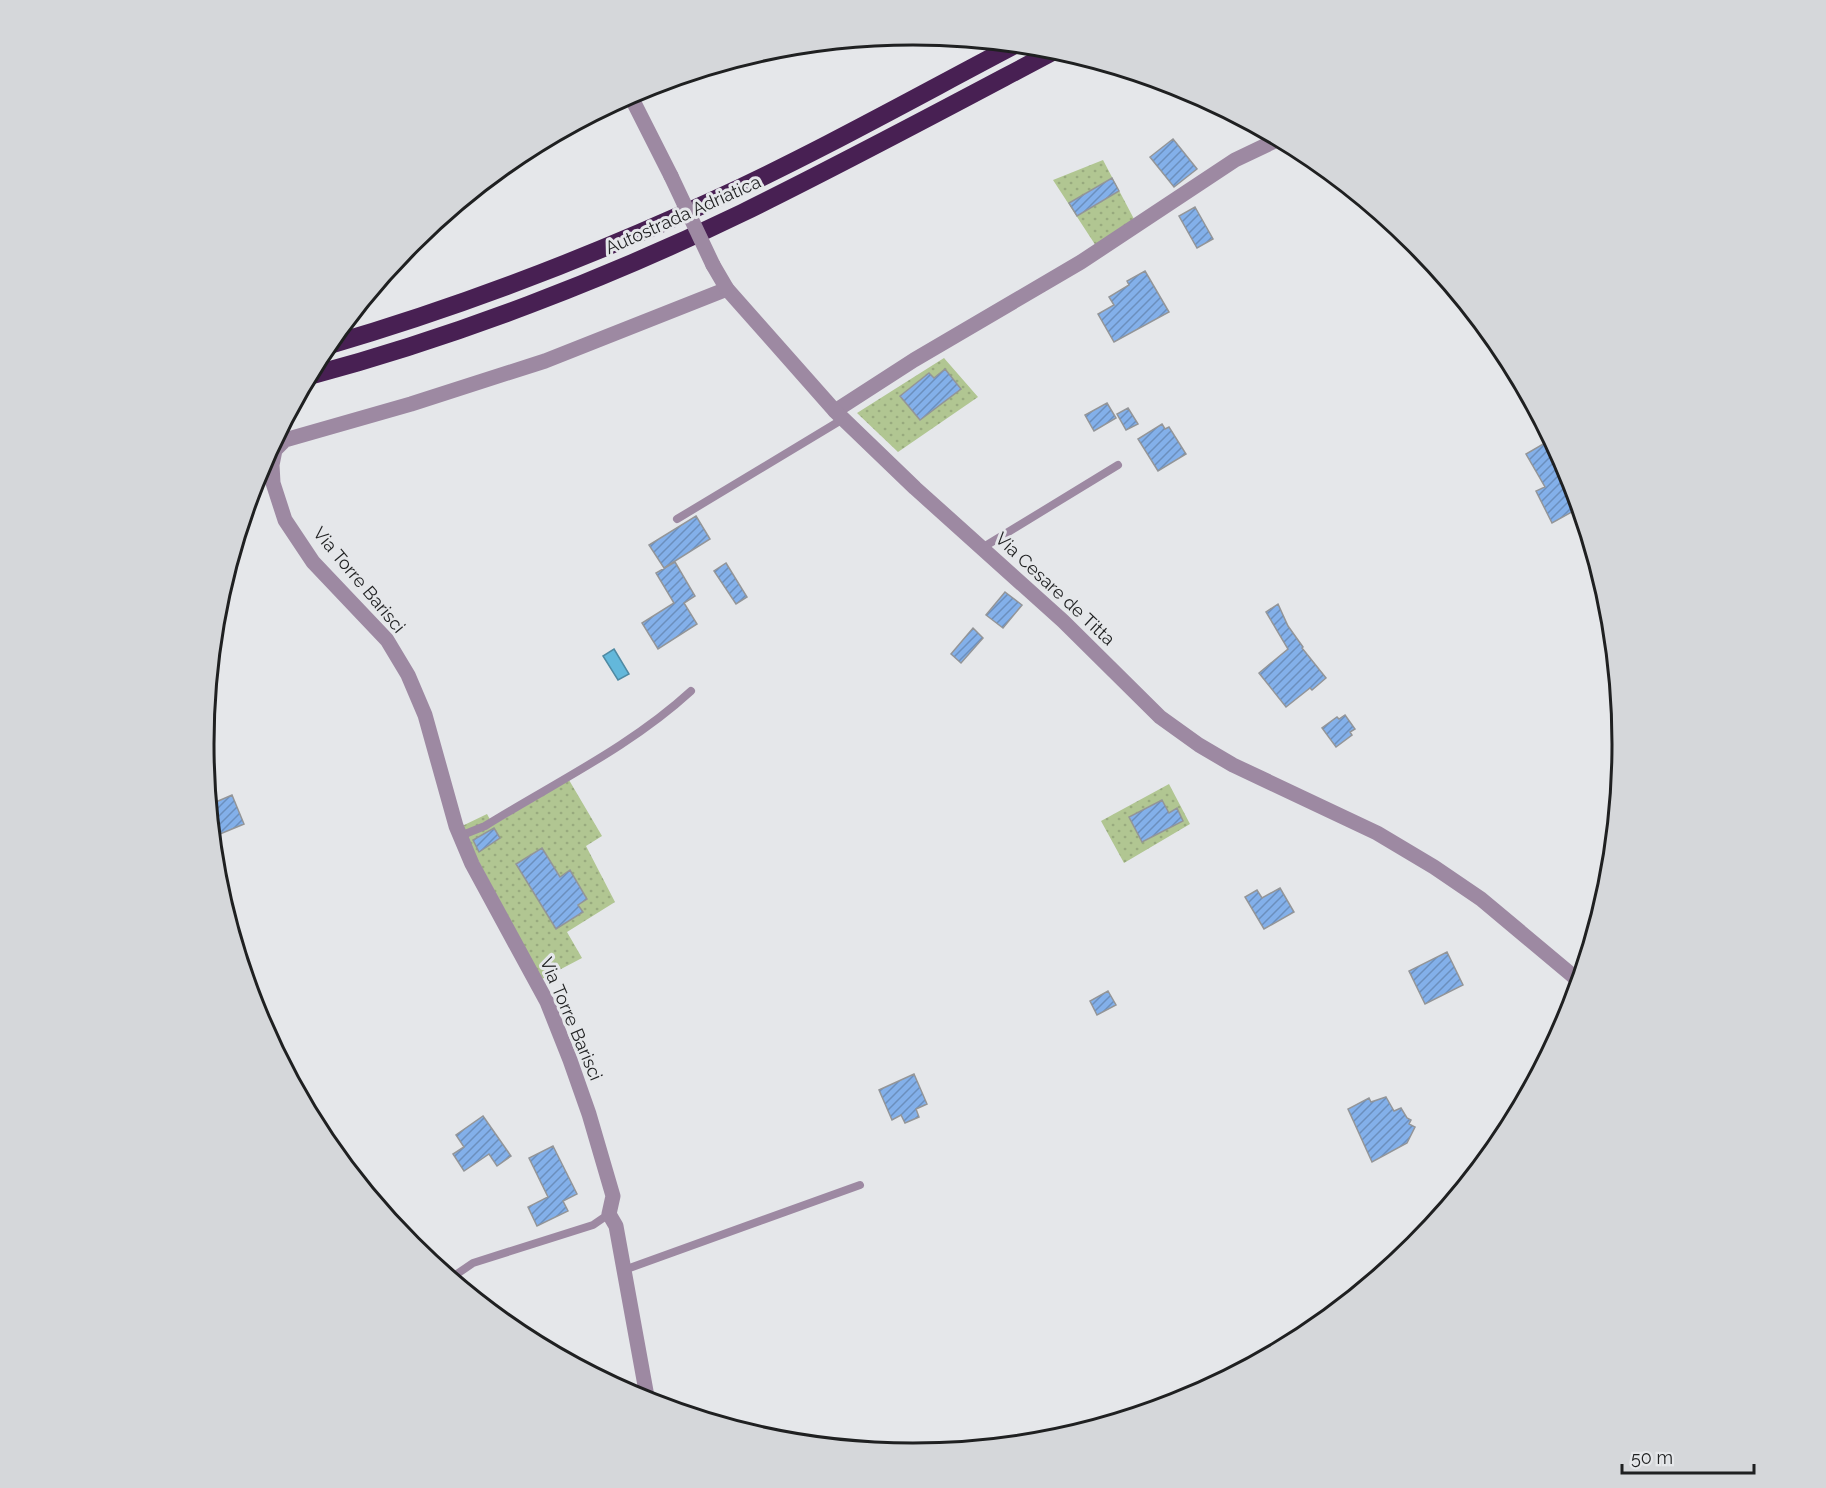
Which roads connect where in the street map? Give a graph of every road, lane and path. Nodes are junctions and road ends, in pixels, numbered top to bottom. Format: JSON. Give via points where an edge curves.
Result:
{"nodes":[{"id":1,"x":1004,"y":51,"type":"edge"},
{"id":2,"x":1043,"y":57,"type":"edge"},
{"id":3,"x":634,"y":103,"type":"edge"},
{"id":4,"x":1269,"y":143,"type":"edge"},
{"id":5,"x":728,"y":289,"type":"junction"},
{"id":6,"x":342,"y":341,"type":"edge"},
{"id":7,"x":322,"y":372,"type":"edge"},
{"id":8,"x":839,"y":415,"type":"junction"},
{"id":9,"x":283,"y":442,"type":"edge"},
{"id":10,"x":1118,"y":465,"type":"dead end"},
{"id":11,"x":272,"y":466,"type":"edge"},
{"id":12,"x":676,"y":519,"type":"dead end"},
{"id":13,"x":982,"y":548,"type":"junction"},
{"id":14,"x":691,"y":691,"type":"dead end"},
{"id":15,"x":460,"y":836,"type":"junction"},
{"id":16,"x":1573,"y":976,"type":"edge"},
{"id":17,"x":860,"y":1185,"type":"dead end"},
{"id":18,"x":609,"y":1214,"type":"junction"},
{"id":19,"x":624,"y":1270,"type":"junction"},
{"id":20,"x":457,"y":1274,"type":"edge"},
{"id":21,"x":646,"y":1390,"type":"edge"}],
"edges":[{"from":1,"to":6,"type":"highway","name":"Autostrada Adriatica","via":[[790,163],[654,227],[511,285]]},
{"from":2,"to":7,"type":"highway","name":"Autostrada Adriatica","via":[[799,184],[666,248],[521,307]]},
{"from":3,"to":5,"type":"street","name":"Via Cesare de Titta","bridge":true},
{"from":4,"to":8,"type":"street","via":[[1235,160],[1081,262],[914,360]]},
{"from":5,"to":8,"type":"street","name":"Via Cesare de Titta"},
{"from":5,"to":9,"type":"street","name":"Via Torre Barisci","via":[[545,361]]},
{"from":8,"to":12,"type":"lane"},
{"from":8,"to":13,"type":"street","name":"Via Cesare de Titta"},
{"from":10,"to":13,"type":"lane"},
{"from":11,"to":15,"type":"street","name":"Via Torre Barisci","via":[[273,483],[285,520],[313,562],[387,640],[408,675],[425,715]]},
{"from":13,"to":16,"type":"street","name":"Via Cesare de Titta","via":[[1160,717],[1233,765],[1377,832],[1434,867],[1481,899]]},
{"from":14,"to":15,"type":"lane","via":[[634,737],[485,826]]},
{"from":15,"to":18,"type":"street","name":"Via Torre Barisci","via":[[547,1002],[570,1060],[613,1196]]},
{"from":17,"to":19,"type":"lane"},
{"from":18,"to":19,"type":"street","via":[[616,1226]]},
{"from":18,"to":20,"type":"lane","via":[[594,1225],[473,1263]]},
{"from":19,"to":21,"type":"street"}]}
